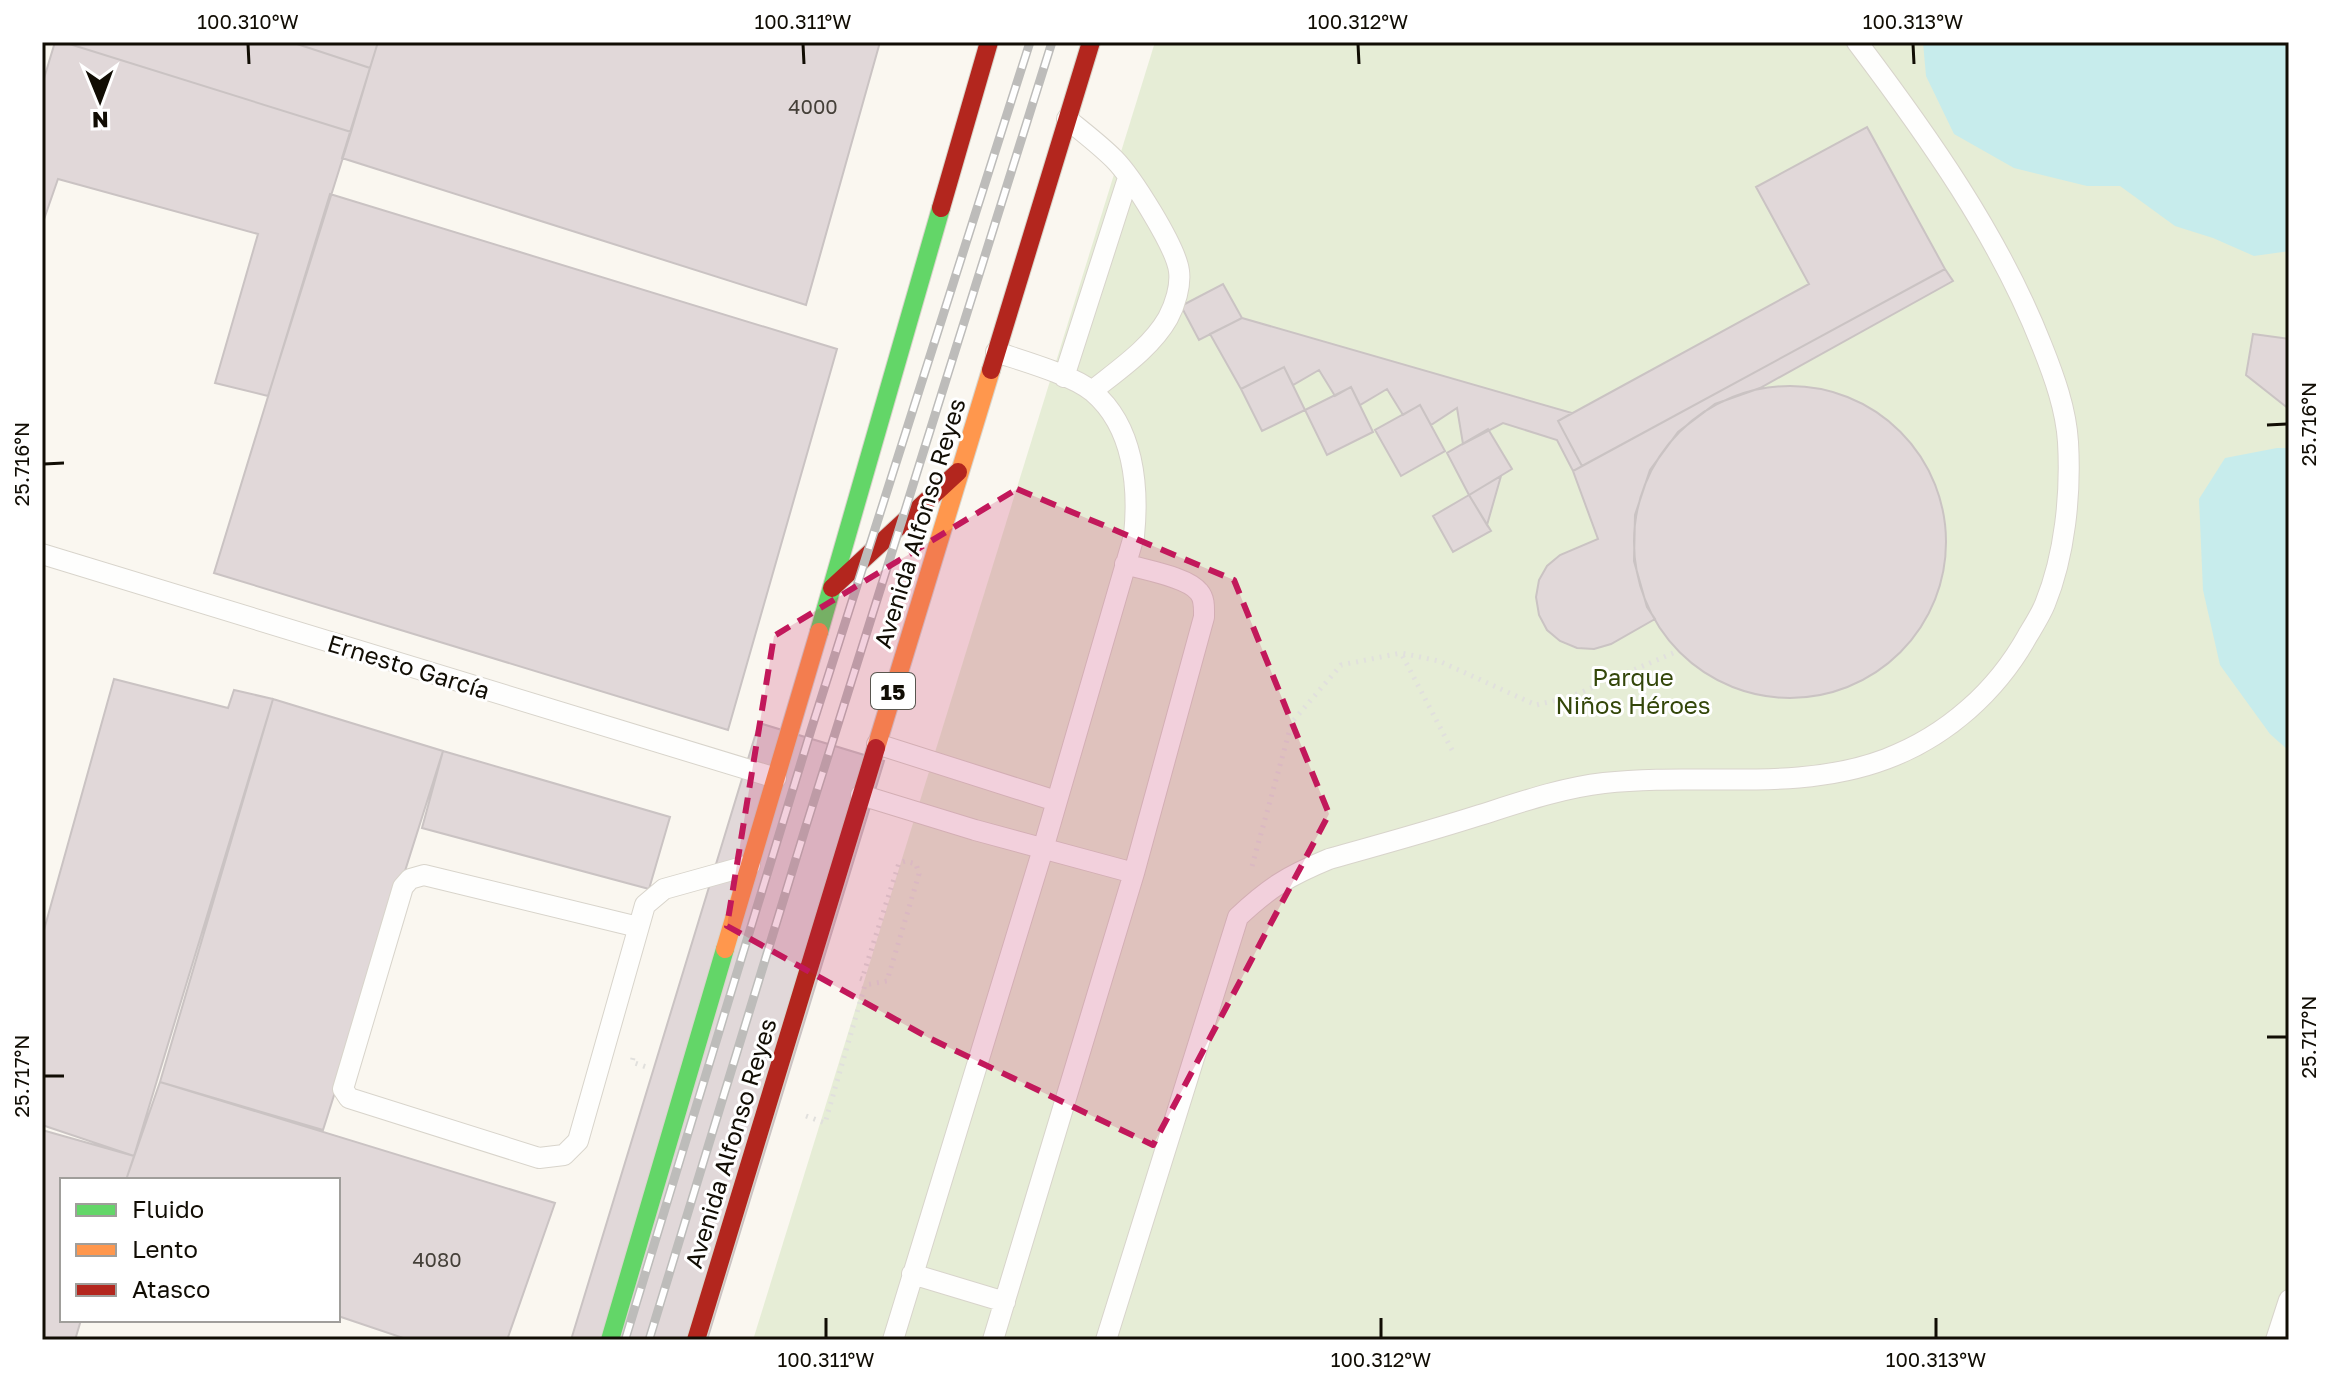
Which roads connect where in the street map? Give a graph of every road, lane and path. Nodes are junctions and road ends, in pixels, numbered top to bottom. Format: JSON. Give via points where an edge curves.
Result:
{"nodes":[{"id":1,"x":1091,"y":42,"type":"edge"},
{"id":2,"x":1857,"y":42,"type":"edge"},
{"id":3,"x":982,"y":44,"type":"edge"},
{"id":4,"x":1067,"y":119,"type":"junction"},
{"id":5,"x":1128,"y":178,"type":"junction"},
{"id":6,"x":996,"y":352,"type":"junction"},
{"id":7,"x":1064,"y":377,"type":"junction"},
{"id":8,"x":1092,"y":391,"type":"junction"},
{"id":9,"x":960,"y":470,"type":"junction"},
{"id":10,"x":42,"y":554,"type":"edge"},
{"id":11,"x":1125,"y":564,"type":"junction"},
{"id":12,"x":832,"y":588,"type":"junction"},
{"id":13,"x":1678,"y":651,"type":"dead end"},
{"id":14,"x":1401,"y":653,"type":"junction"},
{"id":15,"x":877,"y":744,"type":"junction"},
{"id":16,"x":1452,"y":750,"type":"dead end"},
{"id":17,"x":776,"y":778,"type":"junction"},
{"id":18,"x":861,"y":795,"type":"junction"},
{"id":19,"x":1056,"y":801,"type":"junction"},
{"id":20,"x":1043,"y":849,"type":"junction"},
{"id":21,"x":750,"y":865,"type":"junction"},
{"id":22,"x":1134,"y":873,"type":"junction"},
{"id":23,"x":1238,"y":917,"type":"junction"},
{"id":24,"x":638,"y":927,"type":"junction"},
{"id":25,"x":856,"y":977,"type":"dead end"},
{"id":26,"x":632,"y":1062,"type":"dead end"},
{"id":27,"x":654,"y":1069,"type":"dead end"},
{"id":28,"x":802,"y":1114,"type":"dead end"},
{"id":29,"x":912,"y":1274,"type":"junction"},
{"id":30,"x":2289,"y":1300,"type":"edge"},
{"id":31,"x":1005,"y":1302,"type":"junction"},
{"id":32,"x":610,"y":1340,"type":"edge"},
{"id":33,"x":696,"y":1340,"type":"edge"},
{"id":34,"x":893,"y":1340,"type":"edge"},
{"id":35,"x":993,"y":1340,"type":"edge"},
{"id":36,"x":1106,"y":1340,"type":"edge"},
{"id":37,"x":2276,"y":1340,"type":"edge"}],
"edges":[{"from":1,"to":4,"type":"highway","name":"Avenida Alfonso Reyes","number":"15"},
{"from":2,"to":23,"type":"lane","via":[[1972,209],[2023,298],[2055,379],[2068,439],[2068,497],[2045,604],[2015,659],[1976,704],[1889,758],[1840,773],[1795,778],[1650,779],[1557,791],[1329,859],[1265,891]]},
{"from":3,"to":12,"type":"highway"},
{"from":4,"to":5,"type":"lane"},
{"from":4,"to":6,"type":"highway","name":"Avenida Alfonso Reyes","number":"15"},
{"from":5,"to":7,"type":"lane"},
{"from":5,"to":8,"type":"lane","via":[[1177,260],[1178,293],[1156,336]]},
{"from":6,"to":7,"type":"lane"},
{"from":6,"to":9,"type":"highway","name":"Avenida Alfonso Reyes","number":"15"},
{"from":7,"to":8,"type":"lane"},
{"from":8,"to":11,"type":"lane","via":[[1123,435],[1134,470],[1137,505]]},
{"from":9,"to":12,"type":"highway"},
{"from":9,"to":15,"type":"highway","name":"Avenida Alfonso Reyes","number":"15"},
{"from":10,"to":17,"type":"lane","name":"Ernesto García"},
{"from":11,"to":19,"type":"lane"},
{"from":11,"to":22,"type":"lane","via":[[1187,583],[1197,589],[1204,605]]},
{"from":12,"to":17,"type":"highway"},
{"from":13,"to":14,"type":"path","via":[[1570,697],[1536,705],[1439,661]]},
{"from":14,"to":16,"type":"path"},
{"from":14,"to":23,"type":"path","via":[[1341,665],[1292,722]]},
{"from":15,"to":18,"type":"highway","name":"Avenida Alfonso Reyes","number":"15"},
{"from":15,"to":19,"type":"lane"},
{"from":17,"to":21,"type":"highway"},
{"from":18,"to":20,"type":"lane"},
{"from":18,"to":33,"type":"highway","name":"Avenida Alfonso Reyes","number":"15"},
{"from":19,"to":20,"type":"lane"},
{"from":20,"to":22,"type":"lane"},
{"from":20,"to":29,"type":"lane"},
{"from":21,"to":24,"type":"lane","via":[[664,889],[645,905]]},
{"from":21,"to":32,"type":"highway"},
{"from":22,"to":31,"type":"lane"},
{"from":23,"to":36,"type":"lane"},
{"from":24,"to":24,"type":"lane","via":[[578,1141],[564,1155],[539,1158],[349,1098],[343,1089],[403,887],[410,879],[424,875]]},
{"from":25,"to":28,"type":"path","via":[[862,979],[899,863],[916,864],[919,874],[887,981],[865,985],[825,1123]]},
{"from":26,"to":27,"type":"path"},
{"from":29,"to":31,"type":"lane"},
{"from":29,"to":34,"type":"lane"},
{"from":30,"to":37,"type":"lane"},
{"from":31,"to":35,"type":"lane"}]}
